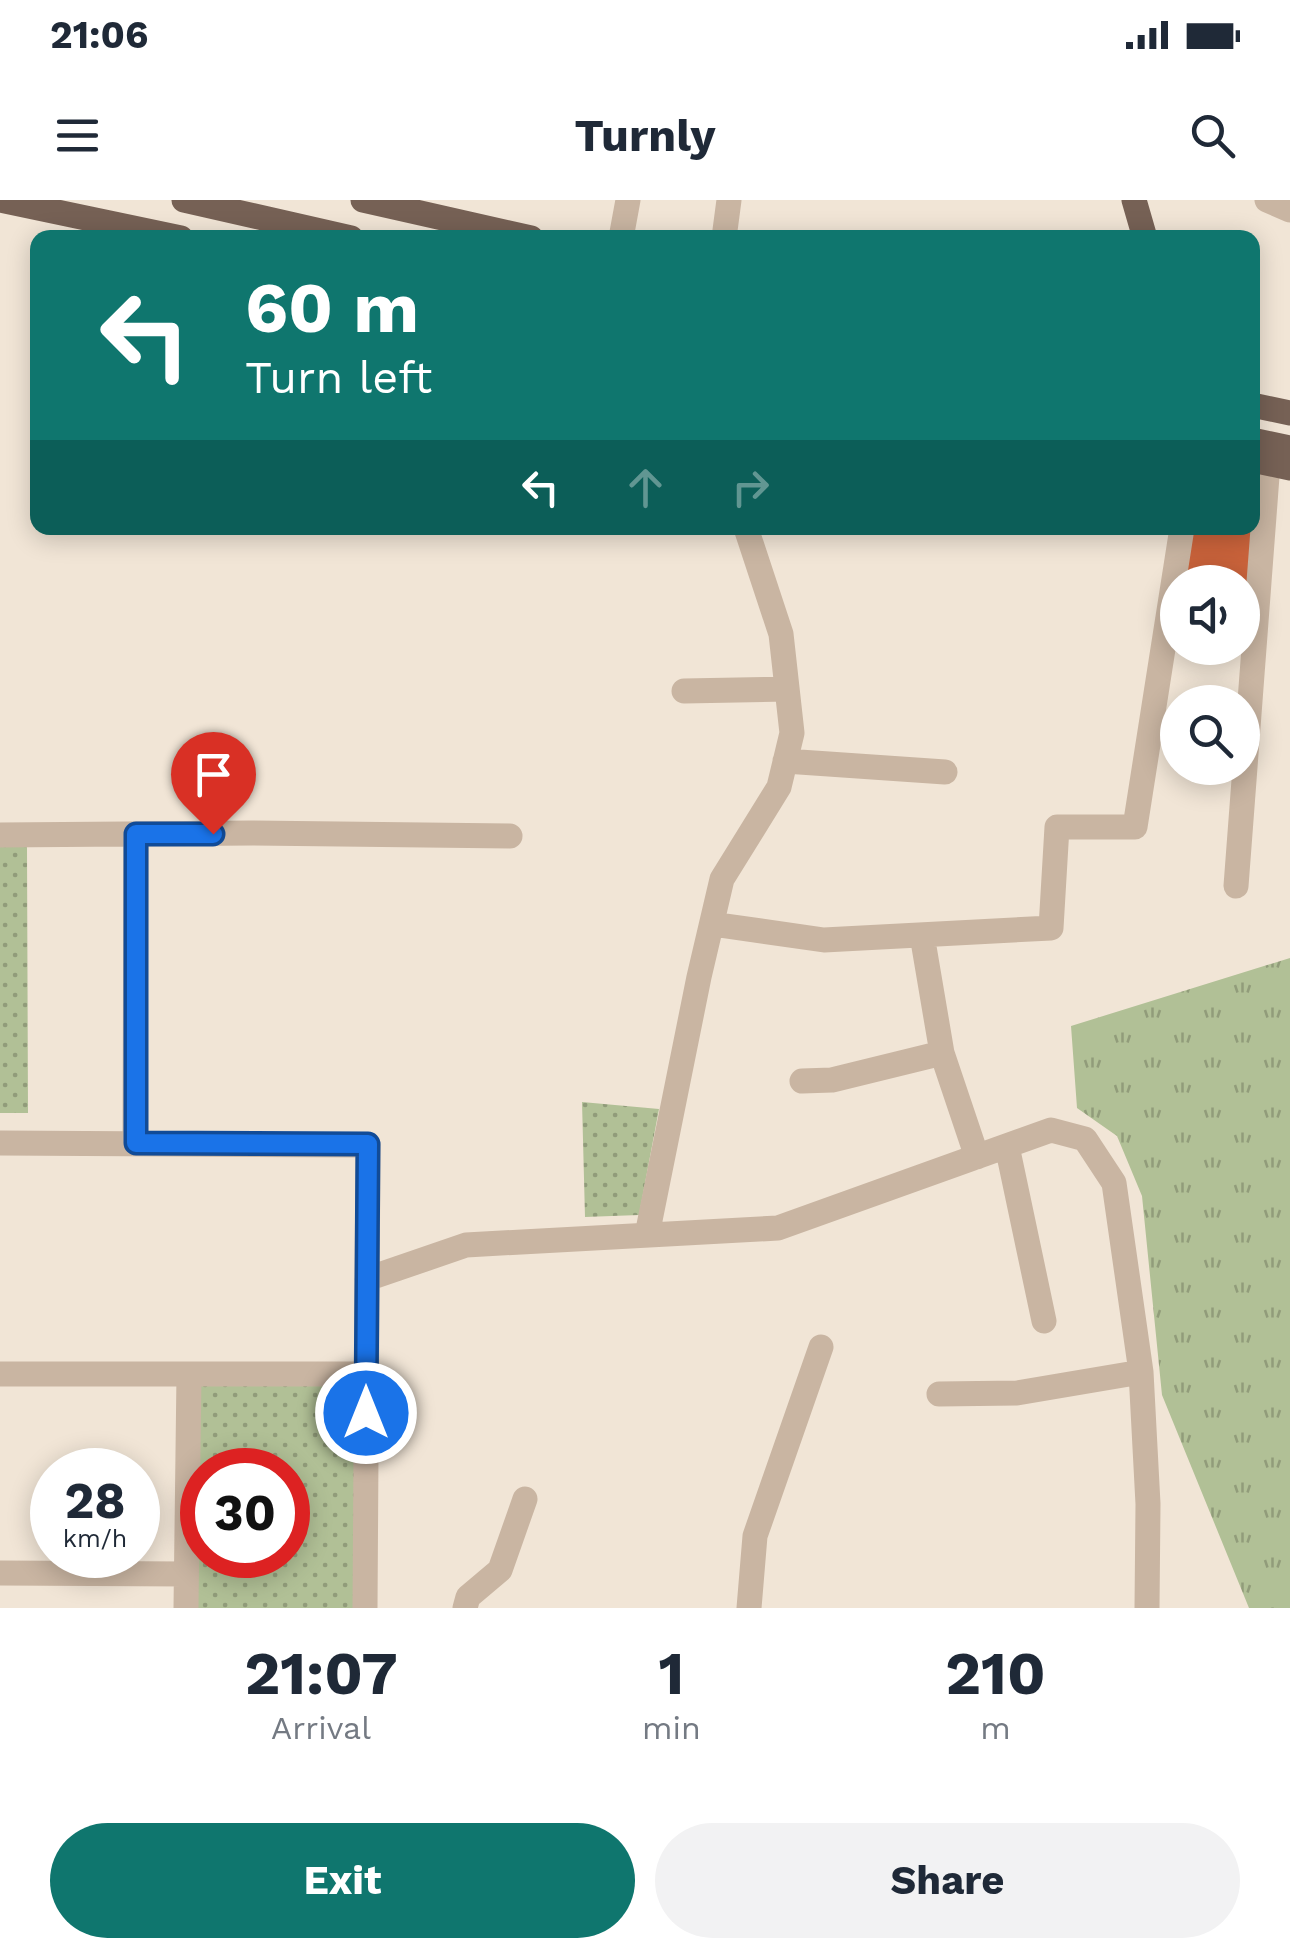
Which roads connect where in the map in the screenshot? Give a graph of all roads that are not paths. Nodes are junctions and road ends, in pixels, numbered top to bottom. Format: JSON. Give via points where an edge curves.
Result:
{"nodes":[{"id":1,"x":0,"y":200,"type":"edge"},
{"id":2,"x":184,"y":200,"type":"edge"},
{"id":3,"x":363,"y":200,"type":"edge"},
{"id":4,"x":628,"y":200,"type":"edge"},
{"id":5,"x":729,"y":200,"type":"edge"},
{"id":6,"x":1134,"y":200,"type":"edge"},
{"id":7,"x":1267,"y":200,"type":"edge"},
{"id":8,"x":26,"y":203,"type":"edge"},
{"id":9,"x":1290,"y":210,"type":"edge"},
{"id":10,"x":146,"y":230,"type":"edge"},
{"id":11,"x":316,"y":230,"type":"edge"},
{"id":12,"x":496,"y":230,"type":"edge"},
{"id":13,"x":623,"y":230,"type":"edge"},
{"id":14,"x":725,"y":230,"type":"edge"},
{"id":15,"x":1143,"y":230,"type":"edge"},
{"id":16,"x":1260,"y":407,"type":"edge"},
{"id":17,"x":1290,"y":413,"type":"edge"},
{"id":18,"x":1260,"y":442,"type":"edge"},
{"id":19,"x":1290,"y":448,"type":"edge"},
{"id":20,"x":1270,"y":464,"type":"edge"},
{"id":21,"x":748,"y":535,"type":"edge"},
{"id":22,"x":1181,"y":535,"type":"edge"},
{"id":23,"x":787,"y":689,"type":"junction"},
{"id":24,"x":684,"y":692,"type":"dead end"},
{"id":25,"x":785,"y":761,"type":"junction"},
{"id":26,"x":945,"y":772,"type":"dead end"},
{"id":27,"x":136,"y":834,"type":"junction"},
{"id":28,"x":0,"y":835,"type":"edge"},
{"id":29,"x":510,"y":836,"type":"dead end"},
{"id":30,"x":1236,"y":886,"type":"dead end"},
{"id":31,"x":712,"y":924,"type":"junction"},
{"id":32,"x":922,"y":935,"type":"junction"},
{"id":33,"x":942,"y":1053,"type":"junction"},
{"id":34,"x":802,"y":1082,"type":"dead end"},
{"id":35,"x":0,"y":1142,"type":"edge"},
{"id":36,"x":136,"y":1143,"type":"junction"},
{"id":37,"x":1007,"y":1146,"type":"junction"},
{"id":38,"x":977,"y":1156,"type":"junction"},
{"id":39,"x":646,"y":1235,"type":"junction"},
{"id":40,"x":367,"y":1279,"type":"junction"},
{"id":41,"x":1044,"y":1321,"type":"dead end"},
{"id":42,"x":822,"y":1347,"type":"dead end"},
{"id":43,"x":1141,"y":1372,"type":"junction"},
{"id":44,"x":0,"y":1374,"type":"edge"},
{"id":45,"x":189,"y":1374,"type":"junction"},
{"id":46,"x":366,"y":1374,"type":"junction"},
{"id":47,"x":939,"y":1394,"type":"dead end"},
{"id":48,"x":188,"y":1448,"type":"edge"},
{"id":49,"x":525,"y":1499,"type":"dead end"},
{"id":50,"x":0,"y":1573,"type":"edge"},
{"id":51,"x":180,"y":1574,"type":"edge"},
{"id":52,"x":186,"y":1578,"type":"edge"},
{"id":53,"x":186,"y":1608,"type":"edge"},
{"id":54,"x":365,"y":1608,"type":"edge"},
{"id":55,"x":465,"y":1608,"type":"edge"},
{"id":56,"x":749,"y":1608,"type":"edge"},
{"id":57,"x":1147,"y":1608,"type":"edge"}],
"edges":[{"from":1,"to":8,"type":"main road"},
{"from":2,"to":11,"type":"main road"},
{"from":3,"to":12,"type":"main road"},
{"from":4,"to":13,"type":"street"},
{"from":5,"to":14,"type":"street"},
{"from":6,"to":15,"type":"main road"},
{"from":7,"to":9,"type":"street"},
{"from":8,"to":10,"type":"main road"},
{"from":16,"to":17,"type":"main road"},
{"from":18,"to":19,"type":"main road"},
{"from":20,"to":30,"type":"street"},
{"from":21,"to":23,"type":"street","via":[[781,634]]},
{"from":22,"to":32,"type":"street","via":[[1136,827],[1057,828],[1052,928]]},
{"from":23,"to":24,"type":"street"},
{"from":23,"to":25,"type":"street","via":[[792,732]]},
{"from":25,"to":26,"type":"street"},
{"from":25,"to":31,"type":"street","via":[[778,788],[722,878]]},
{"from":27,"to":28,"type":"street"},
{"from":27,"to":29,"type":"street"},
{"from":27,"to":36,"type":"street"},
{"from":31,"to":32,"type":"street","via":[[824,940]]},
{"from":31,"to":39,"type":"street"},
{"from":32,"to":33,"type":"street"},
{"from":33,"to":34,"type":"street"},
{"from":33,"to":38,"type":"street"},
{"from":35,"to":36,"type":"street"},
{"from":36,"to":40,"type":"street","via":[[368,1144]]},
{"from":37,"to":38,"type":"street"},
{"from":37,"to":41,"type":"street"},
{"from":37,"to":43,"type":"street","via":[[1051,1130],[1085,1138],[1114,1182]]},
{"from":38,"to":39,"type":"street","via":[[778,1228]]},
{"from":39,"to":40,"type":"street","via":[[466,1245]]},
{"from":40,"to":46,"type":"street"},
{"from":42,"to":56,"type":"street","via":[[755,1536]]},
{"from":43,"to":47,"type":"street","via":[[1017,1393]]},
{"from":43,"to":57,"type":"street"},
{"from":44,"to":45,"type":"street"},
{"from":45,"to":46,"type":"street"},
{"from":45,"to":48,"type":"street"},
{"from":46,"to":54,"type":"street"},
{"from":49,"to":55,"type":"street","via":[[500,1570],[468,1597]]},
{"from":50,"to":51,"type":"street"},
{"from":52,"to":53,"type":"street"}]}
